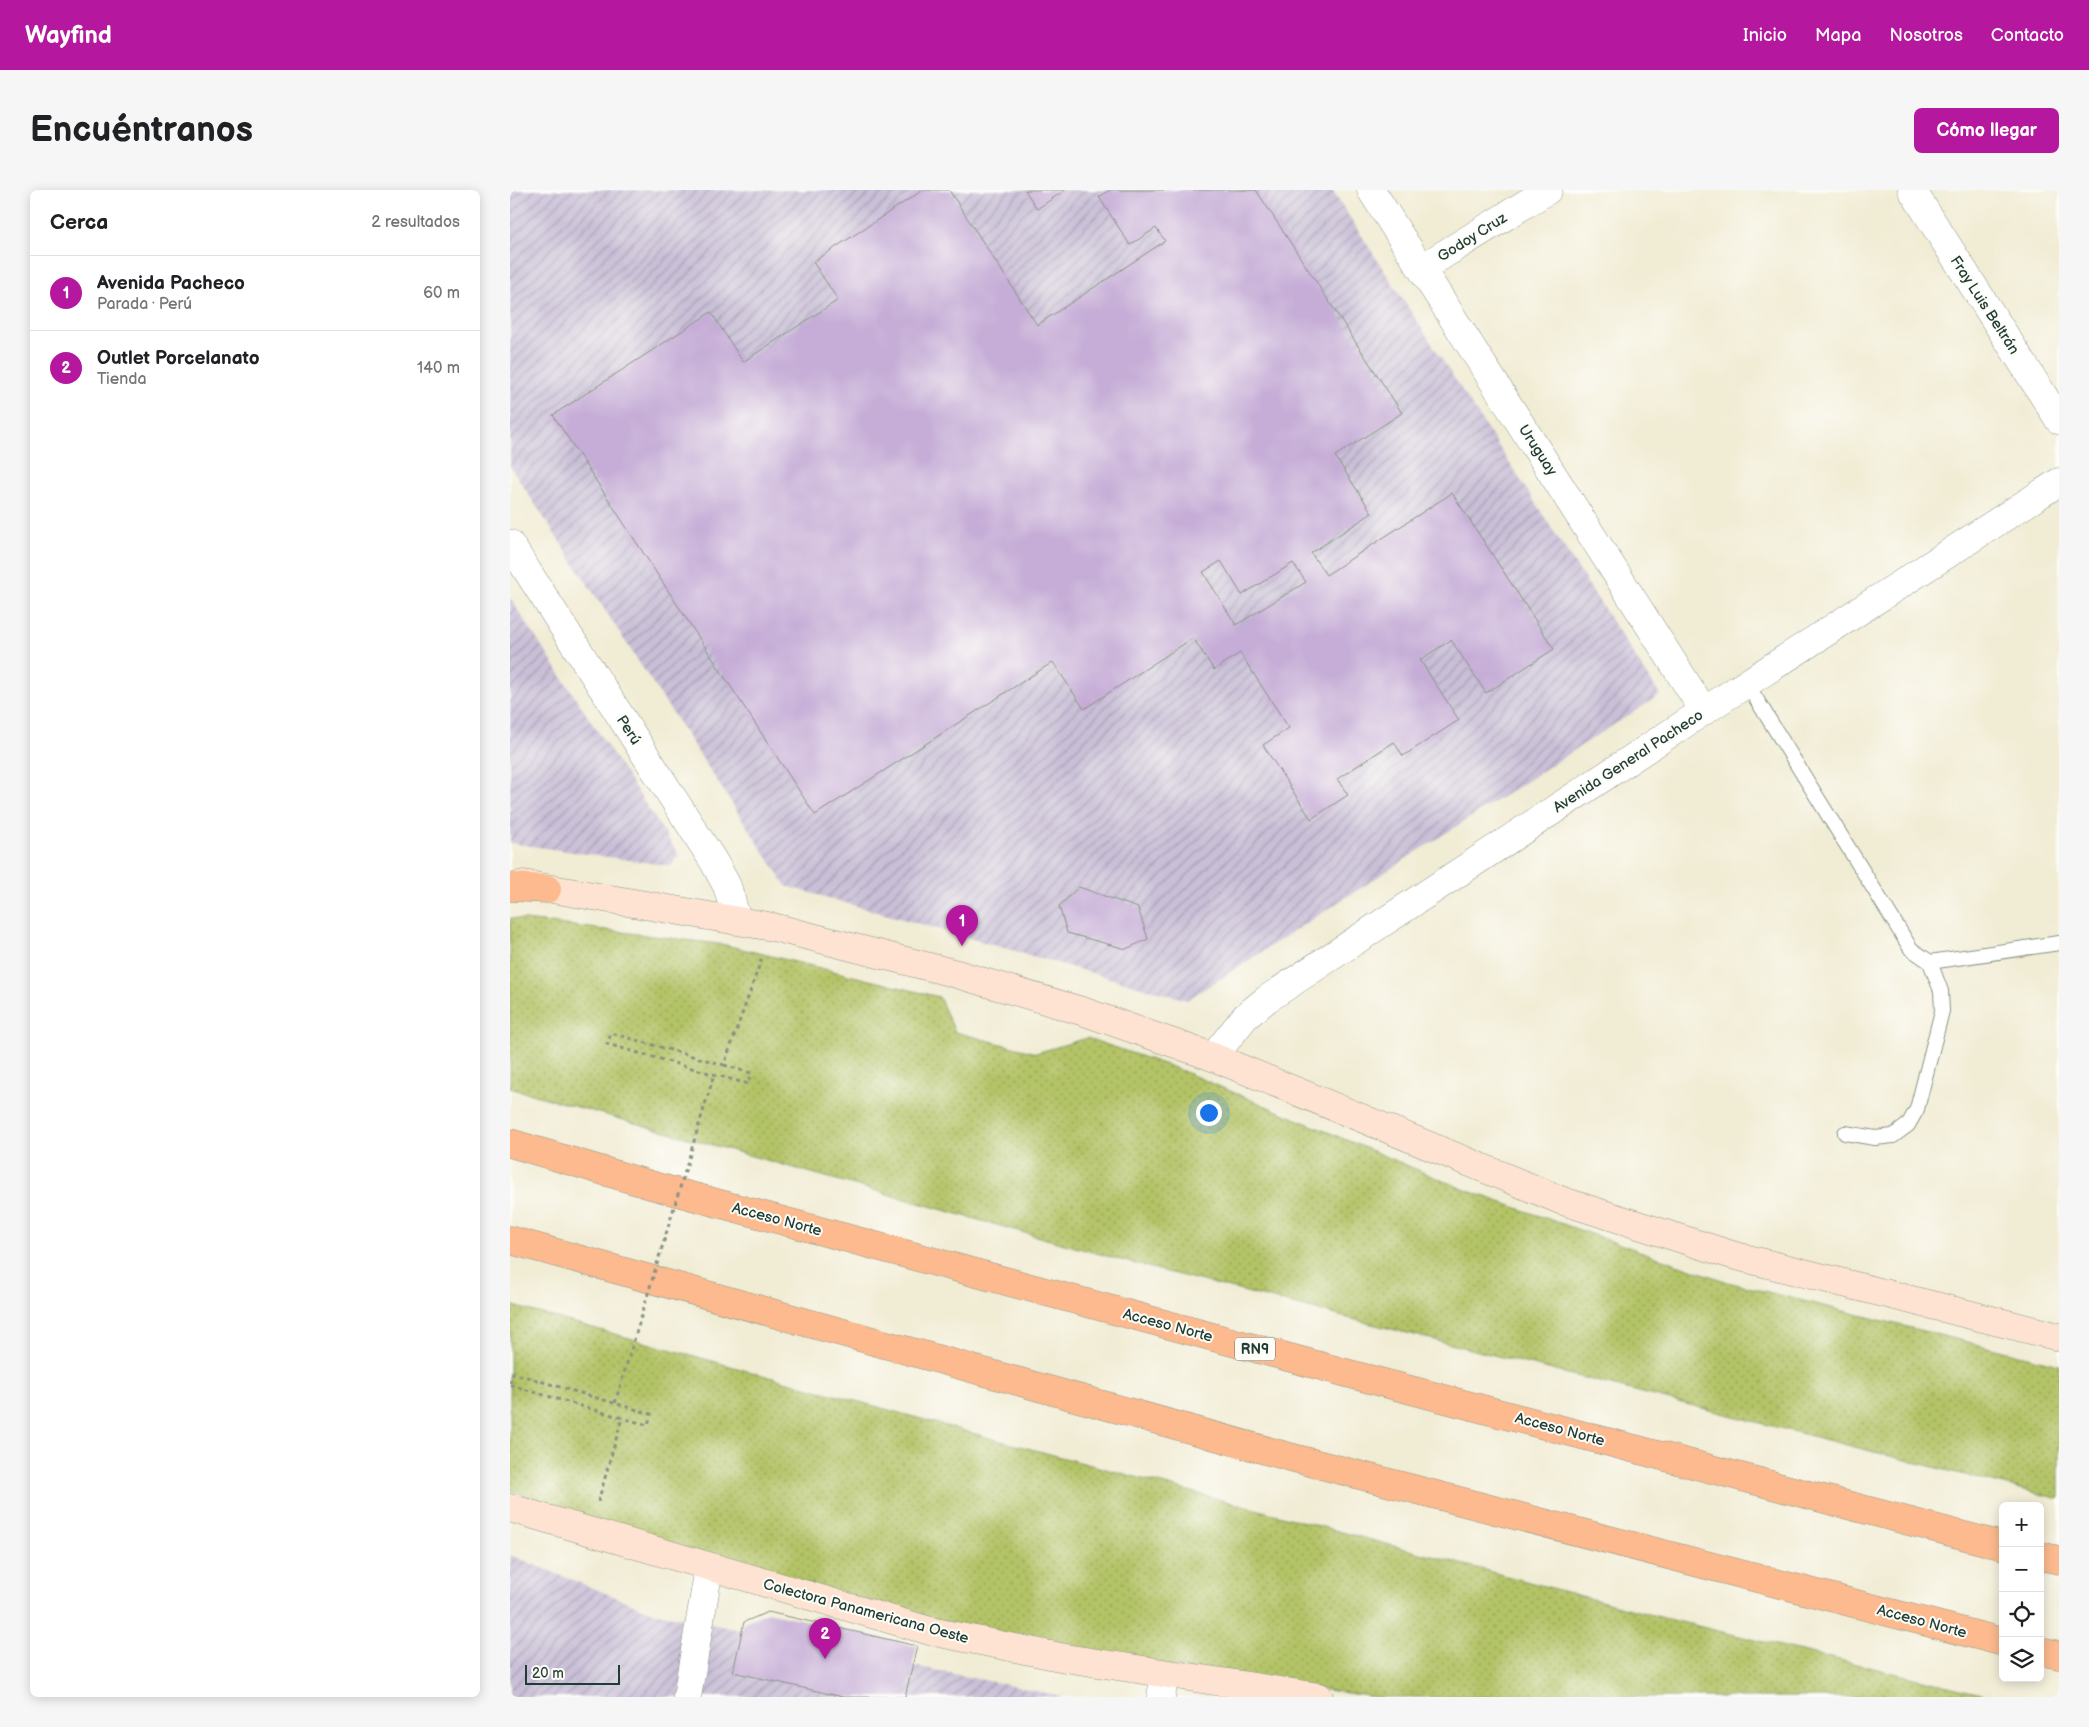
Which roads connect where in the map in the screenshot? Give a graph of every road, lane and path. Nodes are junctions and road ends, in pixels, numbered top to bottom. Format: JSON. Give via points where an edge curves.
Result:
{"nodes":[{"id":1,"x":1371,"y":190,"type":"edge"},
{"id":2,"x":1548,"y":190,"type":"edge"},
{"id":3,"x":1912,"y":190,"type":"edge"},
{"id":4,"x":1422,"y":268,"type":"junction"},
{"id":5,"x":2059,"y":420,"type":"edge"},
{"id":6,"x":2059,"y":482,"type":"edge"},
{"id":7,"x":510,"y":544,"type":"edge"},
{"id":8,"x":1747,"y":684,"type":"junction"},
{"id":9,"x":1704,"y":711,"type":"junction"},
{"id":10,"x":510,"y":882,"type":"edge"},
{"id":11,"x":510,"y":887,"type":"edge"},
{"id":12,"x":547,"y":889,"type":"junction"},
{"id":13,"x":737,"y":920,"type":"junction"},
{"id":14,"x":773,"y":927,"type":"junction"},
{"id":15,"x":2059,"y":943,"type":"edge"},
{"id":16,"x":1930,"y":962,"type":"junction"},
{"id":17,"x":1213,"y":1057,"type":"junction"},
{"id":18,"x":724,"y":1065,"type":"junction"},
{"id":19,"x":714,"y":1075,"type":"junction"},
{"id":20,"x":1845,"y":1133,"type":"dead end"},
{"id":21,"x":510,"y":1143,"type":"edge"},
{"id":22,"x":510,"y":1240,"type":"edge"},
{"id":23,"x":2059,"y":1338,"type":"edge"},
{"id":24,"x":510,"y":1384,"type":"edge"},
{"id":25,"x":615,"y":1403,"type":"junction"},
{"id":26,"x":622,"y":1418,"type":"junction"},
{"id":27,"x":510,"y":1508,"type":"edge"},
{"id":28,"x":589,"y":1533,"type":"junction"},
{"id":29,"x":1999,"y":1545,"type":"edge"},
{"id":30,"x":2044,"y":1557,"type":"edge"},
{"id":31,"x":2059,"y":1560,"type":"edge"},
{"id":32,"x":709,"y":1568,"type":"junction"},
{"id":33,"x":1999,"y":1641,"type":"edge"},
{"id":34,"x":2044,"y":1652,"type":"edge"},
{"id":35,"x":2059,"y":1655,"type":"edge"},
{"id":36,"x":1163,"y":1686,"type":"edge"},
{"id":37,"x":687,"y":1697,"type":"edge"},
{"id":38,"x":1319,"y":1697,"type":"edge"}],
"edges":[{"from":1,"to":4,"type":"street","name":"Uruguay"},
{"from":2,"to":4,"type":"street","name":"Godoy Cruz"},
{"from":3,"to":5,"type":"street","name":"Fray Luis Beltrán"},
{"from":4,"to":9,"type":"street","name":"Uruguay"},
{"from":6,"to":8,"type":"street","name":"Avenida General Pacheco"},
{"from":7,"to":13,"type":"street","name":"Perú","via":[[714,862],[727,886]]},
{"from":8,"to":9,"type":"street","name":"Avenida General Pacheco"},
{"from":8,"to":16,"type":"lane","via":[[1911,949]]},
{"from":9,"to":17,"type":"street","name":"Avenida General Pacheco","via":[[1267,999],[1245,1017]]},
{"from":10,"to":12,"type":"street"},
{"from":11,"to":12,"type":"highway"},
{"from":12,"to":13,"type":"street"},
{"from":13,"to":14,"type":"street"},
{"from":14,"to":17,"type":"street","via":[[957,974],[1085,1012]]},
{"from":14,"to":18,"type":"path"},
{"from":15,"to":16,"type":"lane"},
{"from":16,"to":20,"type":"lane","via":[[1941,991],[1942,1011],[1917,1109],[1908,1125],[1893,1136],[1875,1138]]},
{"from":17,"to":23,"type":"street","via":[[1563,1202],[1732,1255]]},
{"from":18,"to":19,"type":"path","via":[[751,1073],[748,1084]]},
{"from":18,"to":19,"type":"path","via":[[610,1033],[607,1044]]},
{"from":19,"to":25,"type":"path","bridge":true},
{"from":21,"to":29,"type":"highway","name":"Acceso Norte","number":"RN9","via":[[664,1189]]},
{"from":22,"to":33,"type":"highway","name":"Acceso Norte","via":[[1290,1457]]},
{"from":24,"to":25,"type":"path","via":[[513,1372]]},
{"from":24,"to":26,"type":"path"},
{"from":25,"to":26,"type":"path","via":[[651,1414],[648,1425]]},
{"from":26,"to":28,"type":"path"},
{"from":27,"to":28,"type":"street","name":"Colectora Panamericana Oeste"},
{"from":28,"to":32,"type":"street","name":"Colectora Panamericana Oeste"},
{"from":30,"to":31,"type":"highway"},
{"from":32,"to":36,"type":"street","name":"Colectora Panamericana Oeste","via":[[930,1632],[1065,1658]]},
{"from":32,"to":37,"type":"street"},
{"from":34,"to":35,"type":"highway"},
{"from":36,"to":38,"type":"street","name":"Colectora Panamericana Oeste"}]}
